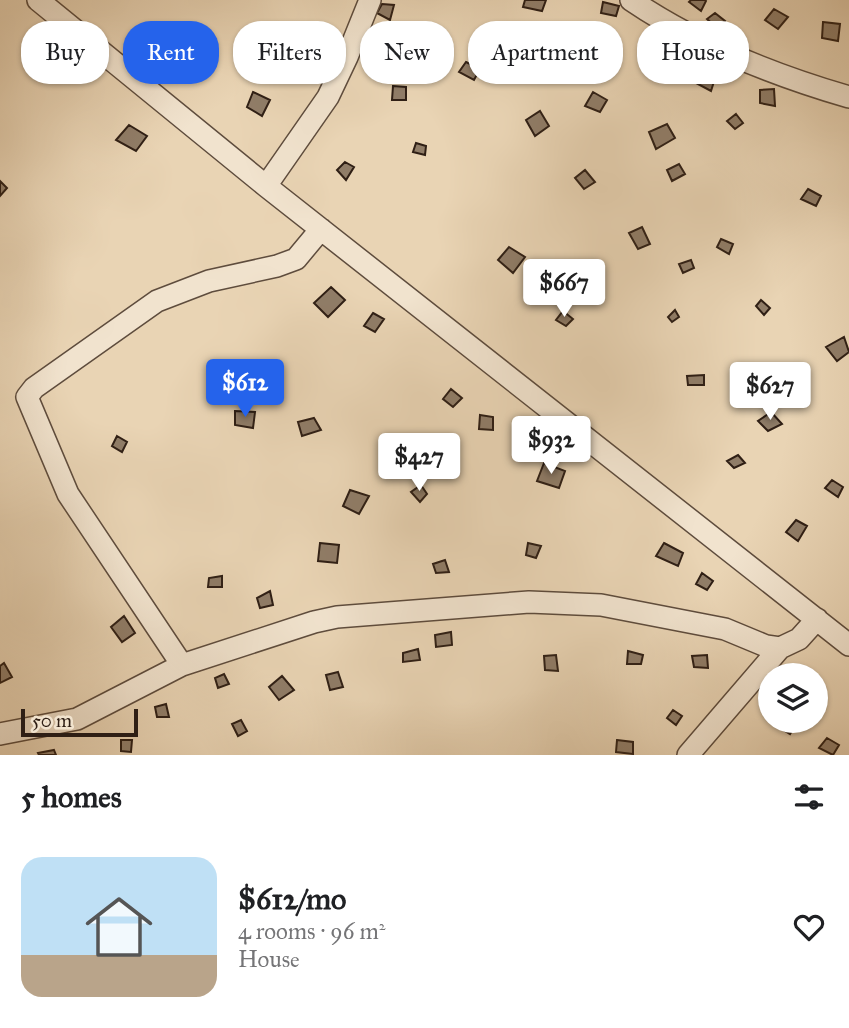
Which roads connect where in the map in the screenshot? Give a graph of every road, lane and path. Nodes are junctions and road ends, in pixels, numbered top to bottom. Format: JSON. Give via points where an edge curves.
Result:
{"nodes":[{"id":1,"x":38,"y":0,"type":"edge"},
{"id":2,"x":370,"y":0,"type":"edge"},
{"id":3,"x":631,"y":0,"type":"edge"},
{"id":4,"x":849,"y":97,"type":"edge"},
{"id":5,"x":266,"y":186,"type":"junction"},
{"id":6,"x":321,"y":229,"type":"junction"},
{"id":7,"x":817,"y":620,"type":"junction"},
{"id":8,"x":849,"y":645,"type":"edge"},
{"id":9,"x":780,"y":648,"type":"junction"},
{"id":10,"x":182,"y":665,"type":"junction"},
{"id":11,"x":0,"y":734,"type":"edge"},
{"id":12,"x":688,"y":755,"type":"edge"}],
"edges":[{"from":1,"to":5,"type":"street"},
{"from":2,"to":5,"type":"street","via":[[328,97]]},
{"from":3,"to":4,"type":"street","via":[[721,49],[795,81]]},
{"from":5,"to":6,"type":"street"},
{"from":6,"to":7,"type":"street"},
{"from":6,"to":10,"type":"street","via":[[296,259],[209,281],[157,301],[27,397],[68,494]]},
{"from":7,"to":8,"type":"street"},
{"from":7,"to":9,"type":"street","via":[[799,639]]},
{"from":9,"to":10,"type":"street","via":[[725,629],[601,605],[529,602],[337,617]]},
{"from":9,"to":12,"type":"street"},
{"from":10,"to":11,"type":"street","via":[[77,719]]}]}
